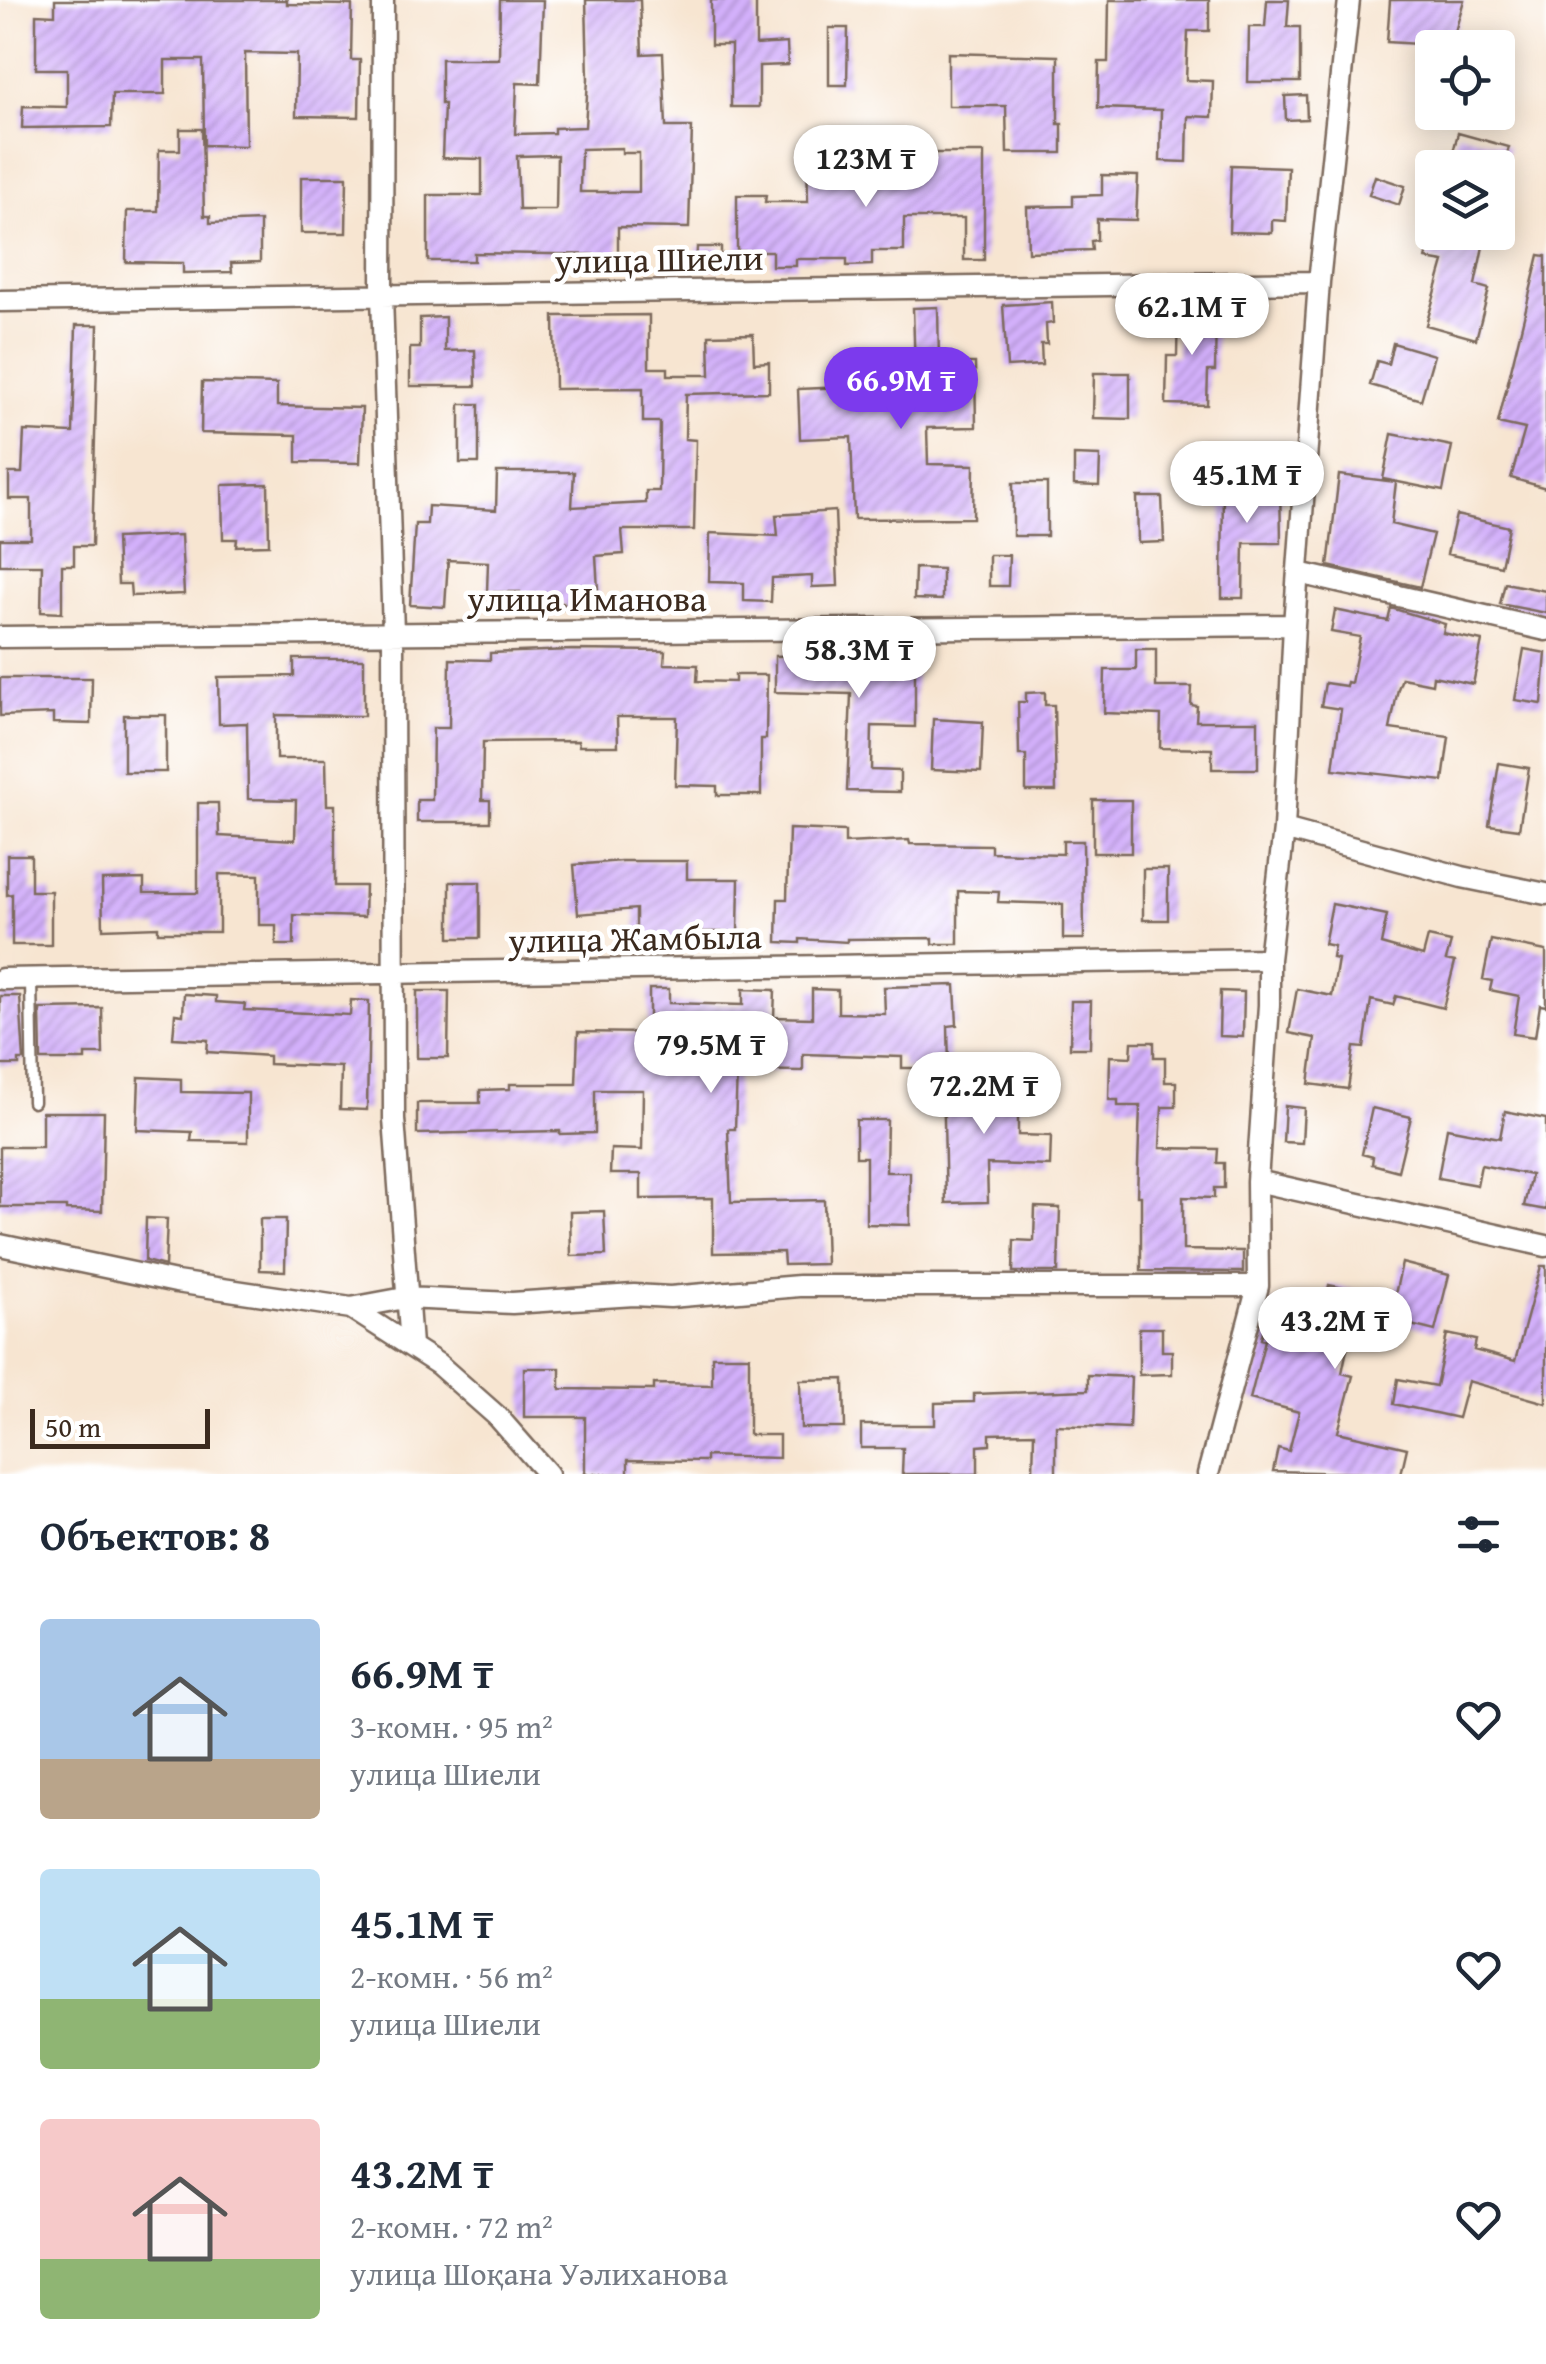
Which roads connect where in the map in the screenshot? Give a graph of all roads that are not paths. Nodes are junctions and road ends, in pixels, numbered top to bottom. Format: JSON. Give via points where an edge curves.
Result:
{"nodes":[{"id":1,"x":383,"y":0,"type":"edge"},
{"id":2,"x":1350,"y":0,"type":"edge"},
{"id":3,"x":1319,"y":282,"type":"junction"},
{"id":4,"x":382,"y":295,"type":"junction"},
{"id":5,"x":0,"y":301,"type":"edge"},
{"id":6,"x":1299,"y":573,"type":"junction"},
{"id":7,"x":1294,"y":624,"type":"junction"},
{"id":8,"x":1546,"y":630,"type":"edge"},
{"id":9,"x":393,"y":632,"type":"junction"},
{"id":10,"x":0,"y":636,"type":"edge"},
{"id":11,"x":1284,"y":828,"type":"junction"},
{"id":12,"x":1546,"y":894,"type":"edge"},
{"id":13,"x":1268,"y":959,"type":"junction"},
{"id":14,"x":395,"y":974,"type":"junction"},
{"id":15,"x":2,"y":979,"type":"edge"},
{"id":16,"x":31,"y":979,"type":"junction"},
{"id":17,"x":33,"y":1102,"type":"dead end"},
{"id":18,"x":1257,"y":1181,"type":"junction"},
{"id":19,"x":0,"y":1245,"type":"edge"},
{"id":20,"x":1546,"y":1246,"type":"edge"},
{"id":21,"x":1258,"y":1286,"type":"junction"},
{"id":22,"x":405,"y":1298,"type":"junction"},
{"id":23,"x":351,"y":1308,"type":"junction"},
{"id":24,"x":411,"y":1345,"type":"junction"},
{"id":25,"x":548,"y":1474,"type":"edge"},
{"id":26,"x":1208,"y":1474,"type":"edge"}],
"edges":[{"from":1,"to":4,"type":"street"},
{"from":2,"to":3,"type":"street"},
{"from":3,"to":4,"type":"street","name":"улица Шиели"},
{"from":3,"to":6,"type":"street"},
{"from":4,"to":5,"type":"street","name":"улица Шиели"},
{"from":4,"to":9,"type":"street"},
{"from":6,"to":7,"type":"street"},
{"from":6,"to":8,"type":"street"},
{"from":7,"to":9,"type":"street","name":"улица Иманова"},
{"from":7,"to":11,"type":"street"},
{"from":9,"to":10,"type":"street","name":"улица Иманова"},
{"from":9,"to":14,"type":"street"},
{"from":11,"to":12,"type":"street"},
{"from":11,"to":13,"type":"street"},
{"from":13,"to":14,"type":"street","name":"улица Жамбыла"},
{"from":13,"to":18,"type":"street"},
{"from":14,"to":16,"type":"street","name":"улица Жамбыла"},
{"from":14,"to":22,"type":"street","via":[[394,1119]]},
{"from":15,"to":16,"type":"street","name":"улица Жамбыла"},
{"from":16,"to":17,"type":"lane"},
{"from":18,"to":20,"type":"street"},
{"from":18,"to":21,"type":"street"},
{"from":19,"to":23,"type":"street","via":[[176,1282]]},
{"from":21,"to":22,"type":"street","via":[[799,1286],[512,1303]]},
{"from":21,"to":26,"type":"street"},
{"from":22,"to":23,"type":"street"},
{"from":22,"to":24,"type":"street"},
{"from":23,"to":24,"type":"street"},
{"from":24,"to":25,"type":"street","via":[[498,1416]]}]}
